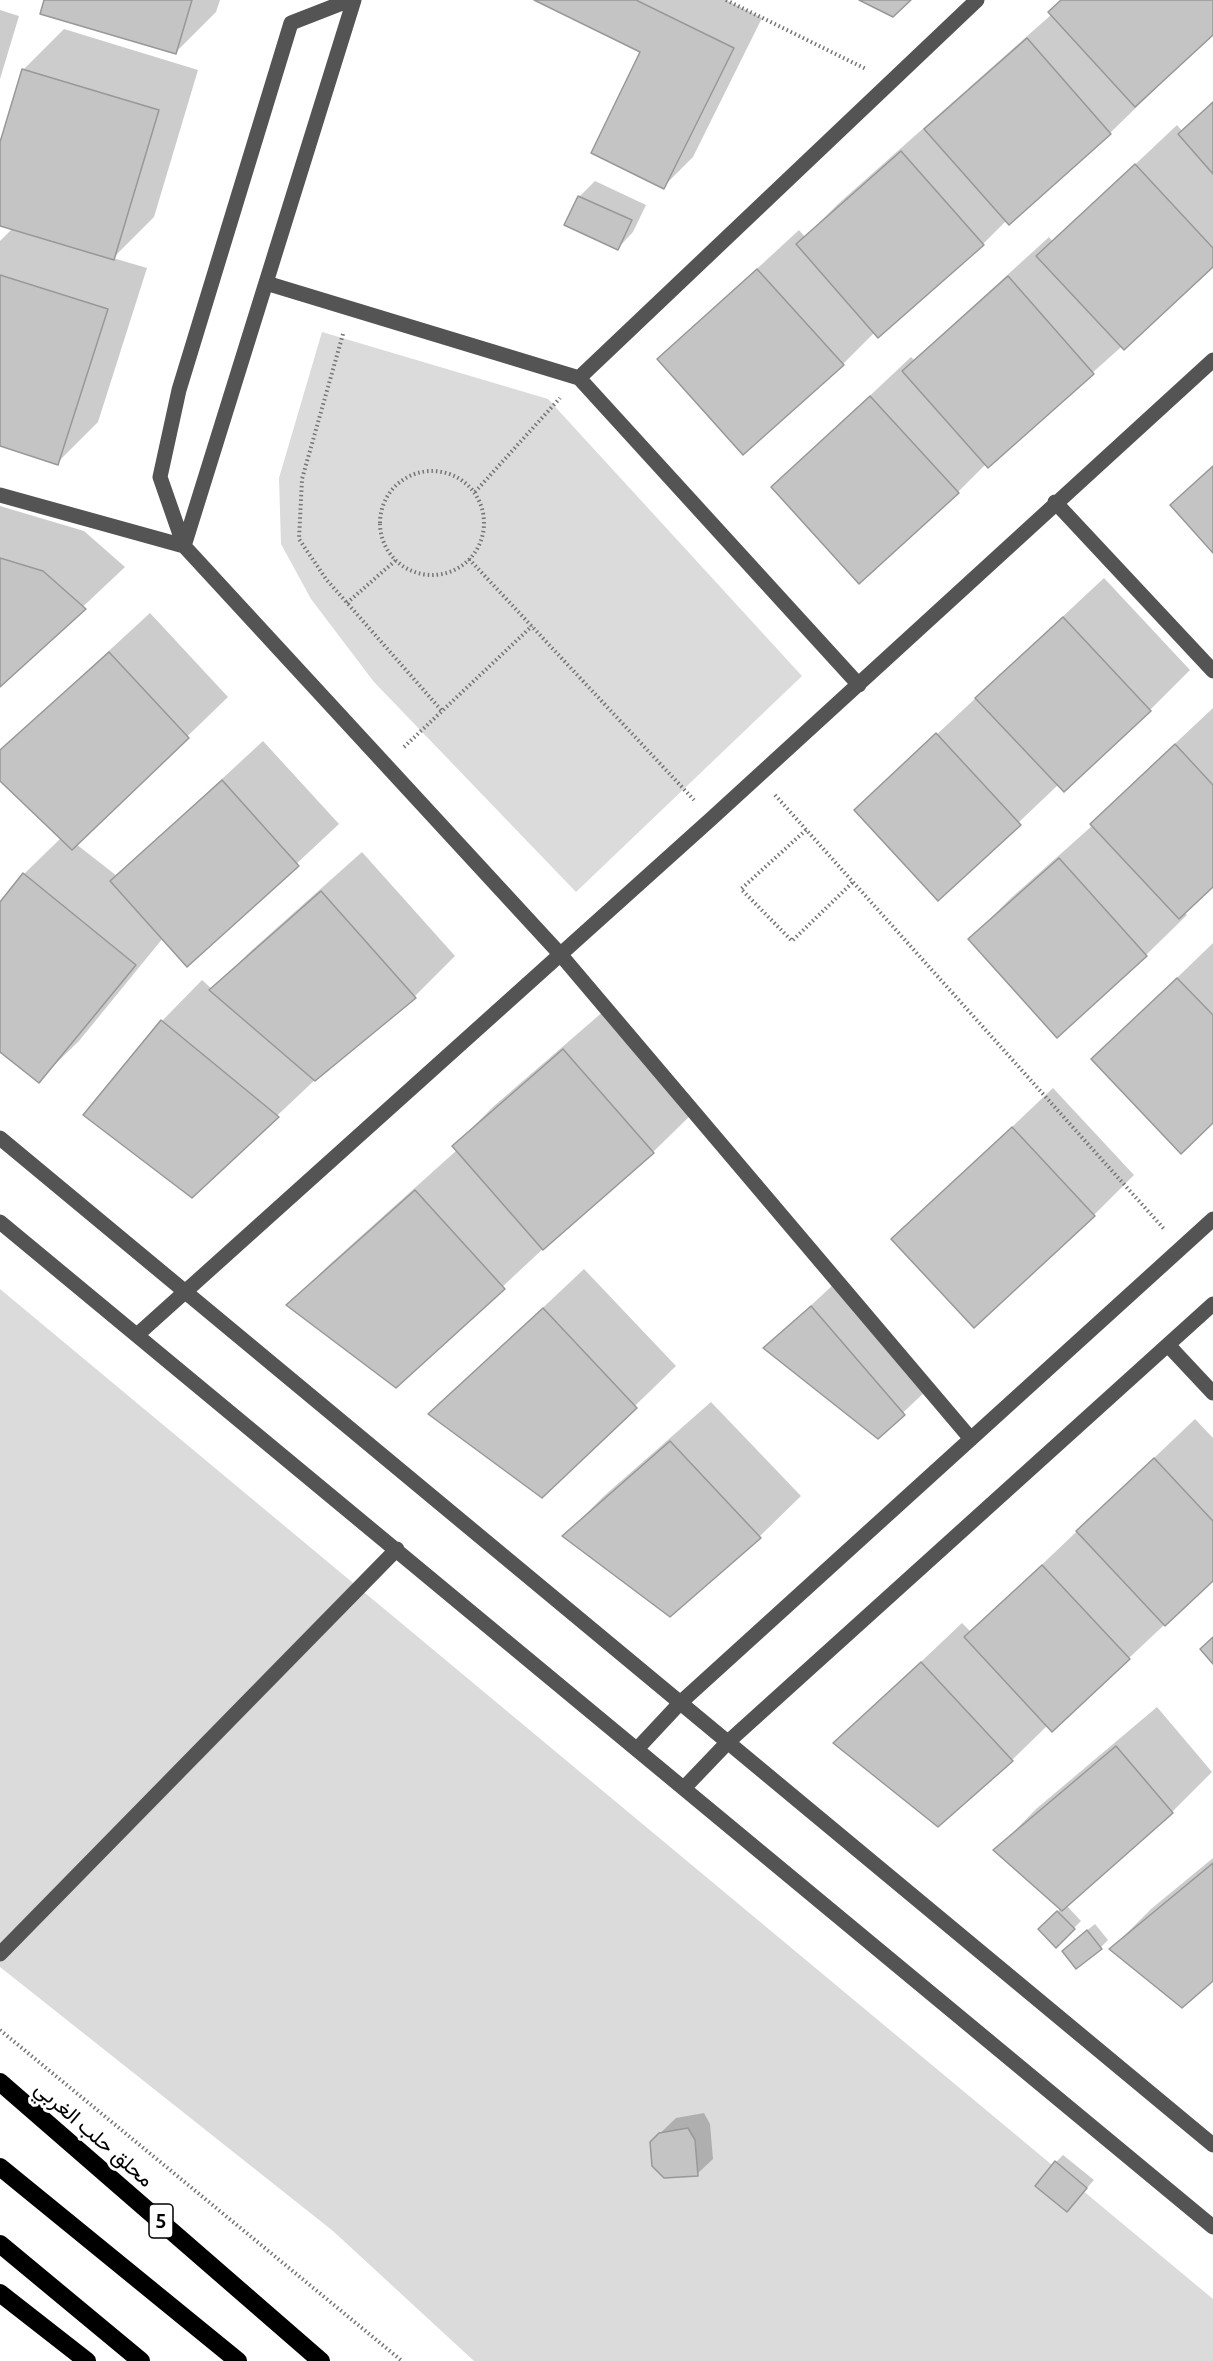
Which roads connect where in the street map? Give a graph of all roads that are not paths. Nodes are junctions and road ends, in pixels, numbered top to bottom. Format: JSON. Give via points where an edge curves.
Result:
{"nodes":[{"id":1,"x":352,"y":0,"type":"edge"},
{"id":2,"x":977,"y":0,"type":"edge"},
{"id":3,"x":266,"y":283,"type":"junction"},
{"id":4,"x":1213,"y":360,"type":"edge"},
{"id":5,"x":579,"y":378,"type":"junction"},
{"id":6,"x":0,"y":495,"type":"edge"},
{"id":7,"x":1055,"y":502,"type":"junction"},
{"id":8,"x":184,"y":546,"type":"junction"},
{"id":9,"x":1213,"y":671,"type":"edge"},
{"id":10,"x":859,"y":685,"type":"junction"},
{"id":11,"x":560,"y":954,"type":"junction"},
{"id":12,"x":0,"y":1138,"type":"edge"},
{"id":13,"x":1213,"y":1219,"type":"edge"},
{"id":14,"x":0,"y":1222,"type":"edge"},
{"id":15,"x":184,"y":1291,"type":"junction"},
{"id":16,"x":1213,"y":1304,"type":"edge"},
{"id":17,"x":137,"y":1335,"type":"junction"},
{"id":18,"x":1168,"y":1345,"type":"junction"},
{"id":19,"x":1213,"y":1393,"type":"edge"},
{"id":20,"x":971,"y":1439,"type":"junction"},
{"id":21,"x":397,"y":1549,"type":"junction"},
{"id":22,"x":680,"y":1703,"type":"junction"},
{"id":23,"x":728,"y":1742,"type":"junction"},
{"id":24,"x":637,"y":1749,"type":"junction"},
{"id":25,"x":684,"y":1788,"type":"junction"},
{"id":26,"x":0,"y":1954,"type":"edge"},
{"id":27,"x":0,"y":2082,"type":"edge"},
{"id":28,"x":1213,"y":2145,"type":"edge"},
{"id":29,"x":0,"y":2168,"type":"edge"},
{"id":30,"x":1213,"y":2227,"type":"edge"},
{"id":31,"x":0,"y":2244,"type":"edge"},
{"id":32,"x":0,"y":2293,"type":"edge"},
{"id":33,"x":87,"y":2361,"type":"edge"},
{"id":34,"x":141,"y":2361,"type":"edge"},
{"id":35,"x":238,"y":2361,"type":"edge"},
{"id":36,"x":321,"y":2361,"type":"edge"}],
"edges":[{"from":1,"to":3,"type":"street"},
{"from":1,"to":8,"type":"street","via":[[291,23],[186,368],[160,477]]},
{"from":2,"to":5,"type":"street"},
{"from":3,"to":5,"type":"street"},
{"from":3,"to":8,"type":"street"},
{"from":4,"to":7,"type":"street"},
{"from":5,"to":10,"type":"street"},
{"from":6,"to":8,"type":"street"},
{"from":7,"to":9,"type":"street"},
{"from":7,"to":10,"type":"street"},
{"from":8,"to":11,"type":"street"},
{"from":10,"to":11,"type":"street"},
{"from":11,"to":15,"type":"street"},
{"from":11,"to":20,"type":"street"},
{"from":12,"to":15,"type":"street"},
{"from":13,"to":20,"type":"street"},
{"from":14,"to":17,"type":"street"},
{"from":15,"to":17,"type":"street"},
{"from":15,"to":22,"type":"street"},
{"from":16,"to":18,"type":"street"},
{"from":17,"to":21,"type":"street"},
{"from":18,"to":19,"type":"street"},
{"from":18,"to":23,"type":"street"},
{"from":20,"to":22,"type":"street"},
{"from":21,"to":24,"type":"street"},
{"from":21,"to":26,"type":"street"},
{"from":22,"to":23,"type":"street"},
{"from":22,"to":24,"type":"street"},
{"from":23,"to":25,"type":"street"},
{"from":23,"to":28,"type":"street"},
{"from":24,"to":25,"type":"street"},
{"from":25,"to":30,"type":"street"},
{"from":27,"to":36,"type":"highway","name":"محلق حلب الغربي","number":"5"},
{"from":29,"to":35,"type":"highway"},
{"from":31,"to":34,"type":"highway"},
{"from":32,"to":33,"type":"highway"}]}
